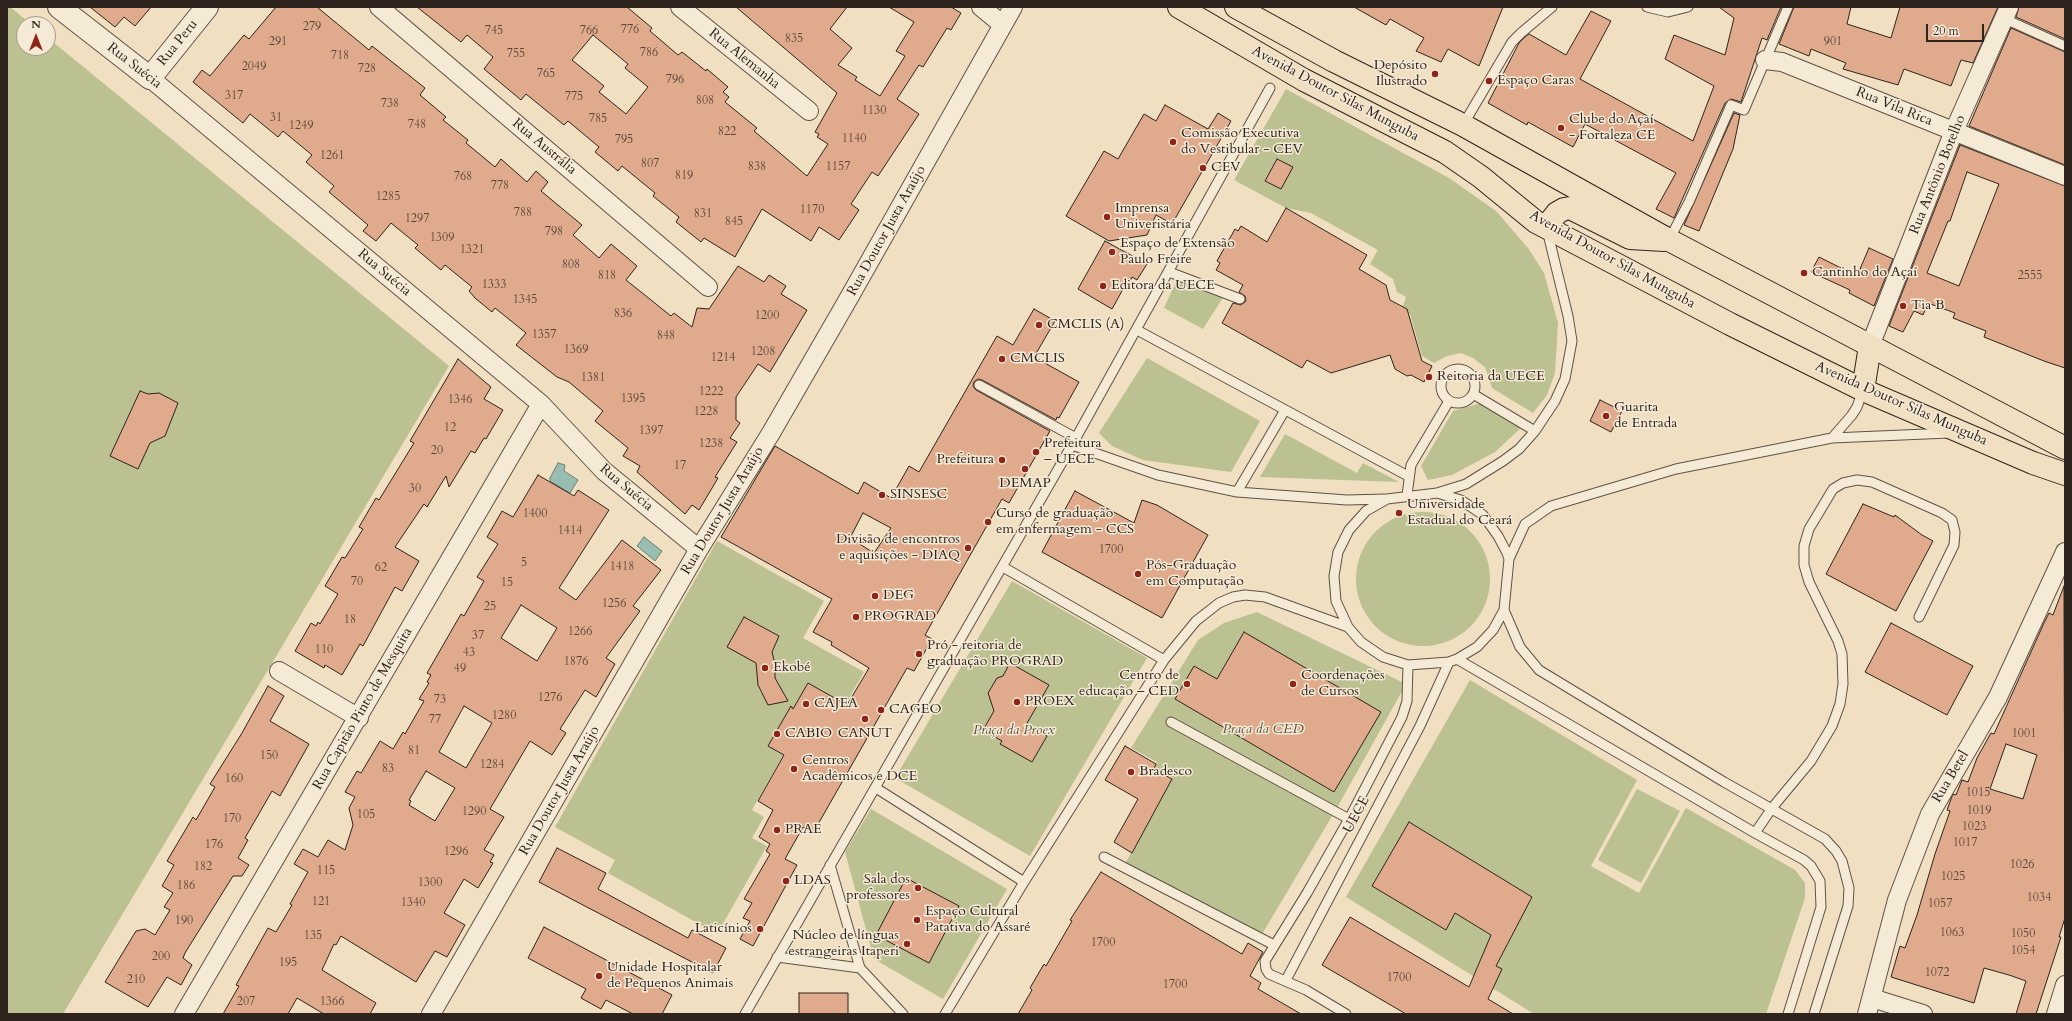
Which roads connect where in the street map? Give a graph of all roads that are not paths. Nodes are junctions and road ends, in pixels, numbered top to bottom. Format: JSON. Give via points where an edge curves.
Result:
{"nodes":[{"id":1,"x":59,"y":7,"type":"edge"},
{"id":2,"x":207,"y":7,"type":"edge"},
{"id":3,"x":379,"y":7,"type":"edge"},
{"id":4,"x":680,"y":7,"type":"edge"},
{"id":5,"x":981,"y":7,"type":"edge"},
{"id":6,"x":1013,"y":7,"type":"edge"},
{"id":7,"x":1179,"y":7,"type":"edge"},
{"id":8,"x":1236,"y":7,"type":"edge"},
{"id":9,"x":1552,"y":7,"type":"edge"},
{"id":10,"x":1647,"y":7,"type":"edge"},
{"id":11,"x":1688,"y":7,"type":"edge"},
{"id":12,"x":1788,"y":7,"type":"edge"},
{"id":13,"x":2007,"y":13,"type":"edge"},
{"id":14,"x":1003,"y":25,"type":"junction"},
{"id":15,"x":2065,"y":46,"type":"edge"},
{"id":16,"x":1765,"y":60,"type":"junction"},
{"id":17,"x":150,"y":78,"type":"junction"},
{"id":18,"x":1270,"y":88,"type":"dead end"},
{"id":19,"x":809,"y":111,"type":"dead end"},
{"id":20,"x":1463,"y":126,"type":"junction"},
{"id":21,"x":1954,"y":131,"type":"junction"},
{"id":22,"x":2065,"y":176,"type":"edge"},
{"id":23,"x":1546,"y":227,"type":"junction"},
{"id":24,"x":1669,"y":240,"type":"junction"},
{"id":25,"x":1169,"y":272,"type":"junction"},
{"id":26,"x":708,"y":287,"type":"dead end"},
{"id":27,"x":1240,"y":299,"type":"dead end"},
{"id":28,"x":1136,"y":330,"type":"junction"},
{"id":29,"x":1870,"y":346,"type":"junction"},
{"id":30,"x":979,"y":385,"type":"dead end"},
{"id":31,"x":1863,"y":390,"type":"junction"},
{"id":32,"x":1473,"y":394,"type":"junction"},
{"id":33,"x":1449,"y":401,"type":"junction"},
{"id":34,"x":541,"y":404,"type":"junction"},
{"id":35,"x":1285,"y":410,"type":"junction"},
{"id":36,"x":1535,"y":431,"type":"junction"},
{"id":37,"x":1964,"y":433,"type":"junction"},
{"id":38,"x":1832,"y":438,"type":"junction"},
{"id":39,"x":1074,"y":442,"type":"junction"},
{"id":40,"x":2065,"y":448,"type":"edge"},
{"id":41,"x":2065,"y":474,"type":"edge"},
{"id":42,"x":1408,"y":476,"type":"junction"},
{"id":43,"x":1237,"y":492,"type":"junction"},
{"id":44,"x":1437,"y":492,"type":"junction"},
{"id":45,"x":1406,"y":495,"type":"junction"},
{"id":46,"x":1387,"y":499,"type":"junction"},
{"id":47,"x":699,"y":549,"type":"junction"},
{"id":48,"x":2065,"y":552,"type":"edge"},
{"id":49,"x":1509,"y":559,"type":"junction"},
{"id":50,"x":1003,"y":567,"type":"junction"},
{"id":51,"x":1504,"y":610,"type":"junction"},
{"id":52,"x":1919,"y":617,"type":"dead end"},
{"id":53,"x":1348,"y":627,"type":"junction"},
{"id":54,"x":1164,"y":660,"type":"junction"},
{"id":55,"x":1453,"y":661,"type":"junction"},
{"id":56,"x":1408,"y":665,"type":"junction"},
{"id":57,"x":279,"y":671,"type":"dead end"},
{"id":58,"x":359,"y":718,"type":"junction"},
{"id":59,"x":1171,"y":722,"type":"dead end"},
{"id":60,"x":876,"y":788,"type":"junction"},
{"id":61,"x":1772,"y":808,"type":"junction"},
{"id":62,"x":1349,"y":819,"type":"junction"},
{"id":63,"x":1755,"y":833,"type":"junction"},
{"id":64,"x":1104,"y":857,"type":"dead end"},
{"id":65,"x":830,"y":865,"type":"junction"},
{"id":66,"x":1024,"y":882,"type":"junction"},
{"id":67,"x":1274,"y":945,"type":"junction"},
{"id":68,"x":777,"y":957,"type":"junction"},
{"id":69,"x":860,"y":968,"type":"junction"},
{"id":70,"x":1286,"y":980,"type":"junction"},
{"id":71,"x":2065,"y":986,"type":"edge"},
{"id":72,"x":1869,"y":1006,"type":"edge"},
{"id":73,"x":184,"y":1014,"type":"edge"},
{"id":74,"x":431,"y":1014,"type":"edge"},
{"id":75,"x":745,"y":1014,"type":"edge"},
{"id":76,"x":903,"y":1014,"type":"edge"},
{"id":77,"x":945,"y":1014,"type":"edge"},
{"id":78,"x":1346,"y":1014,"type":"edge"},
{"id":79,"x":1788,"y":1014,"type":"edge"},
{"id":80,"x":1814,"y":1014,"type":"edge"},
{"id":81,"x":1923,"y":1014,"type":"edge"},
{"id":82,"x":2056,"y":1014,"type":"edge"}],
"edges":[{"from":1,"to":17,"type":"street","name":"Rua Suécia"},
{"from":2,"to":17,"type":"street","name":"Rua Peru"},
{"from":3,"to":26,"type":"street","name":"Rua Austrália"},
{"from":4,"to":19,"type":"street","name":"Rua Alemanha"},
{"from":5,"to":14,"type":"street"},
{"from":6,"to":14,"type":"street","name":"Rua Doutor Justa Araújo"},
{"from":7,"to":23,"type":"main road","name":"Avenida Doutor Silas Munguba","via":[[1304,80],[1445,152]]},
{"from":8,"to":20,"type":"main road","name":"Avenida Doutor Silas Munguba","via":[[1334,61]]},
{"from":9,"to":20,"type":"lane","via":[[1512,42]]},
{"from":10,"to":11,"type":"lane","via":[[1668,12]]},
{"from":12,"to":16,"type":"lane"},
{"from":13,"to":15,"type":"lane"},
{"from":13,"to":21,"type":"street","name":"Rua Antônio Botelho"},
{"from":14,"to":47,"type":"street","name":"Rua Doutor Justa Araújo","via":[[771,433]]},
{"from":16,"to":21,"type":"street","name":"Rua Vila Rica","via":[[1782,62]]},
{"from":16,"to":24,"type":"lane","via":[[1744,110],[1731,105],[1689,202]]},
{"from":17,"to":34,"type":"street","name":"Rua Suécia"},
{"from":18,"to":25,"type":"lane"},
{"from":20,"to":24,"type":"main road","name":"Avenida Doutor Silas Munguba"},
{"from":21,"to":22,"type":"street","name":"Rua Vila Rica"},
{"from":21,"to":29,"type":"street","name":"Rua Antônio Botelho"},
{"from":23,"to":24,"type":"main road","via":[[1557,214],[1570,208],[1630,238]]},
{"from":23,"to":31,"type":"main road","name":"Avenida Doutor Silas Munguba","via":[[1730,324]]},
{"from":23,"to":36,"type":"lane","via":[[1572,341],[1565,379],[1556,401]]},
{"from":24,"to":29,"type":"main road","name":"Avenida Doutor Silas Munguba"},
{"from":25,"to":27,"type":"lane"},
{"from":25,"to":28,"type":"lane"},
{"from":28,"to":35,"type":"lane"},
{"from":28,"to":39,"type":"lane"},
{"from":29,"to":31,"type":"main road"},
{"from":29,"to":40,"type":"main road","name":"Avenida Doutor Silas Munguba"},
{"from":30,"to":39,"type":"lane"},
{"from":31,"to":37,"type":"main road","name":"Avenida Doutor Silas Munguba"},
{"from":31,"to":38,"type":"lane","via":[[1852,415]]},
{"from":32,"to":33,"type":"lane","via":[[1466,401]]},
{"from":32,"to":33,"type":"lane","via":[[1475,384],[1471,375],[1463,369],[1453,369],[1444,374],[1440,384],[1442,394]]},
{"from":32,"to":36,"type":"lane"},
{"from":33,"to":42,"type":"lane","via":[[1417,454]]},
{"from":34,"to":47,"type":"street","name":"Rua Suécia","via":[[604,470]]},
{"from":34,"to":58,"type":"street","name":"Rua Capitão Pinto de Mesquita"},
{"from":35,"to":42,"type":"lane"},
{"from":35,"to":43,"type":"lane"},
{"from":36,"to":44,"type":"lane","via":[[1519,449],[1503,461],[1466,484]]},
{"from":37,"to":38,"type":"lane"},
{"from":37,"to":41,"type":"main road","name":"Avenida Doutor Silas Munguba"},
{"from":38,"to":49,"type":"lane","via":[[1676,469],[1551,506],[1525,524]]},
{"from":39,"to":43,"type":"lane","via":[[1158,475]]},
{"from":39,"to":50,"type":"lane"},
{"from":42,"to":45,"type":"lane"},
{"from":43,"to":46,"type":"lane","via":[[1347,500]]},
{"from":44,"to":45,"type":"lane"},
{"from":44,"to":49,"type":"lane","via":[[1461,500],[1483,516],[1498,536]]},
{"from":45,"to":46,"type":"lane"},
{"from":46,"to":53,"type":"lane","via":[[1366,511],[1349,530],[1338,552],[1334,576],[1336,601]]},
{"from":47,"to":74,"type":"street","name":"Rua Doutor Justa Araújo"},
{"from":48,"to":72,"type":"street","name":"Rua Betel","via":[[1998,697],[1930,814],[1897,900]]},
{"from":49,"to":51,"type":"lane"},
{"from":50,"to":54,"type":"lane"},
{"from":50,"to":60,"type":"lane"},
{"from":51,"to":55,"type":"lane","via":[[1493,630],[1477,647]]},
{"from":51,"to":61,"type":"lane","via":[[1520,647],[1539,670],[1717,778]]},
{"from":52,"to":61,"type":"lane","via":[[1954,545],[1955,532],[1952,520],[1942,513],[1872,482],[1857,480],[1843,483],[1833,489],[1808,528],[1804,546],[1804,565],[1808,582],[1842,654],[1843,684],[1840,704],[1832,726],[1811,761]]},
{"from":53,"to":54,"type":"lane","via":[[1265,597],[1233,597],[1218,602],[1196,621]]},
{"from":53,"to":56,"type":"lane","via":[[1361,642],[1383,657]]},
{"from":54,"to":66,"type":"lane"},
{"from":55,"to":56,"type":"lane"},
{"from":55,"to":63,"type":"lane"},
{"from":55,"to":70,"type":"lane","name":"UECE"},
{"from":56,"to":62,"type":"lane","via":[[1407,701],[1402,717]]},
{"from":57,"to":58,"type":"street"},
{"from":58,"to":73,"type":"street","name":"Rua Capitão Pinto de Mesquita"},
{"from":59,"to":62,"type":"lane"},
{"from":60,"to":65,"type":"lane"},
{"from":60,"to":66,"type":"lane"},
{"from":61,"to":63,"type":"lane"},
{"from":61,"to":80,"type":"lane","via":[[1825,839],[1842,861],[1849,888],[1848,906]]},
{"from":62,"to":67,"type":"lane"},
{"from":63,"to":79,"type":"lane","via":[[1804,860],[1815,870],[1820,881],[1821,907]]},
{"from":64,"to":67,"type":"lane"},
{"from":65,"to":68,"type":"lane"},
{"from":65,"to":69,"type":"lane"},
{"from":66,"to":77,"type":"lane"},
{"from":67,"to":70,"type":"lane","via":[[1265,961],[1266,969],[1269,974]]},
{"from":68,"to":69,"type":"lane"},
{"from":68,"to":75,"type":"lane"},
{"from":69,"to":76,"type":"lane"},
{"from":70,"to":78,"type":"lane"},
{"from":71,"to":82,"type":"street"},
{"from":72,"to":81,"type":"street"}]}
